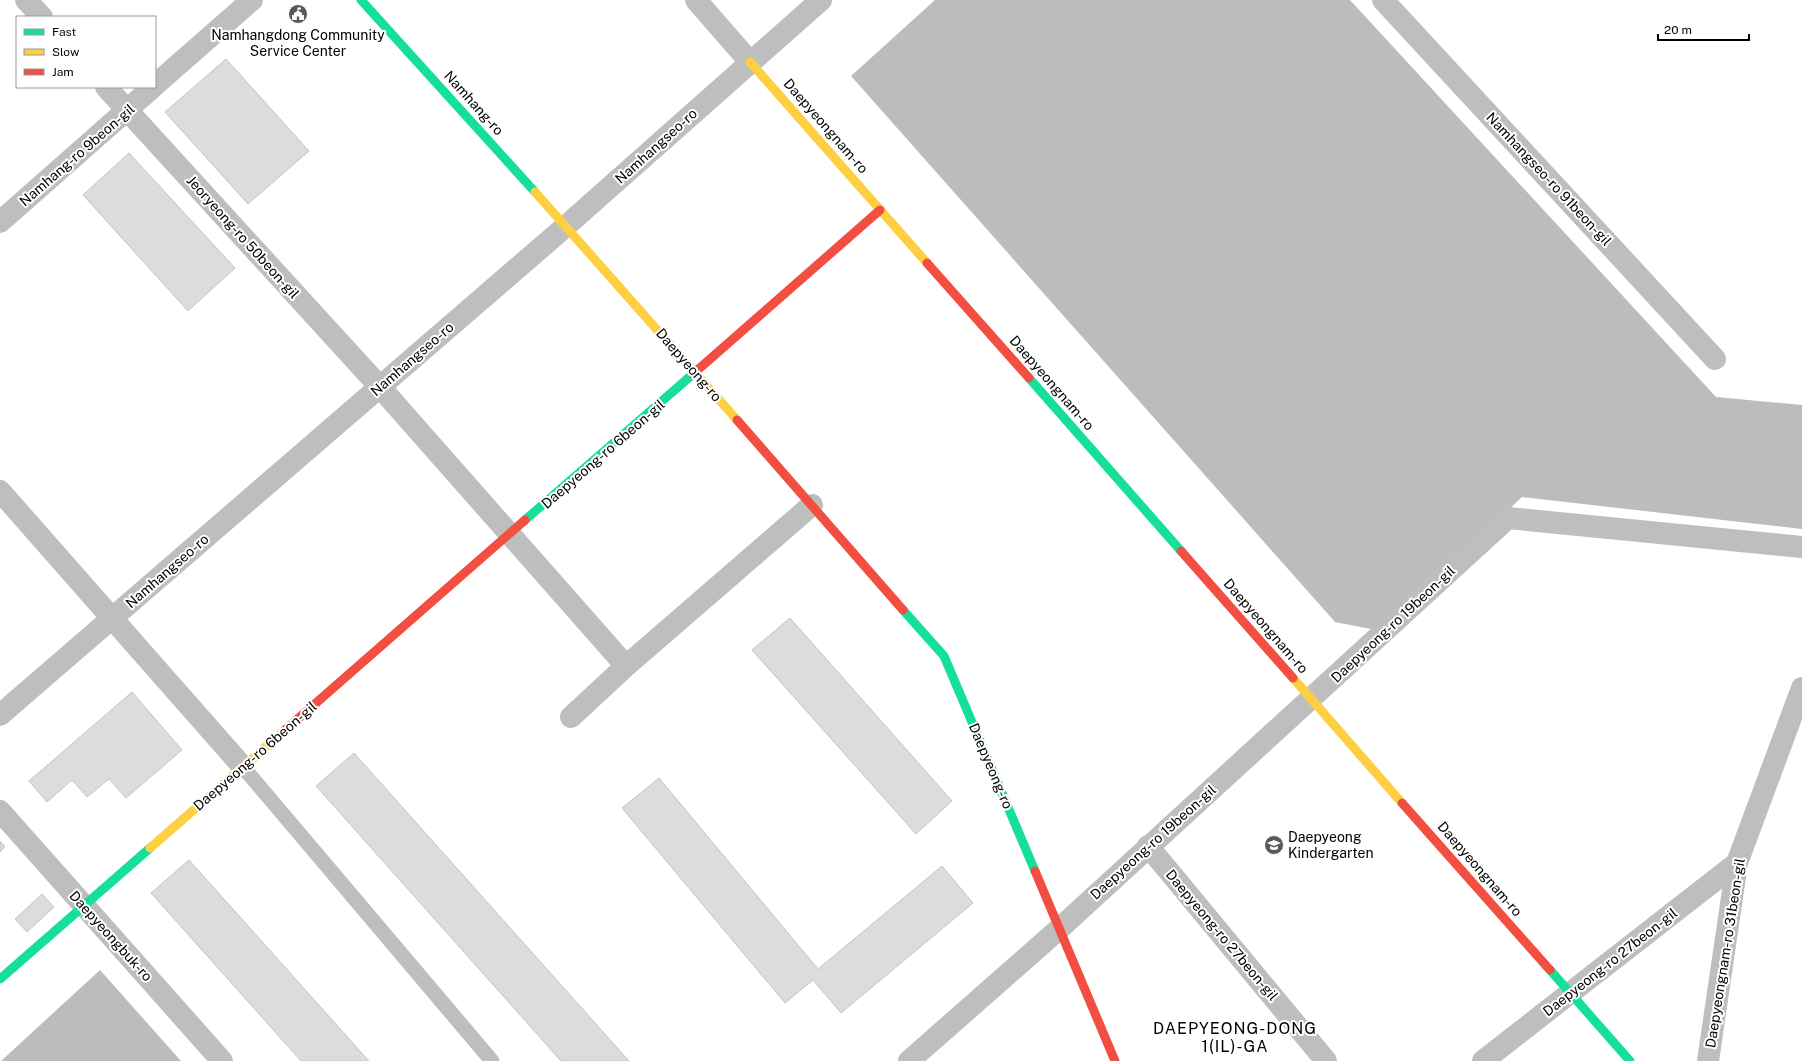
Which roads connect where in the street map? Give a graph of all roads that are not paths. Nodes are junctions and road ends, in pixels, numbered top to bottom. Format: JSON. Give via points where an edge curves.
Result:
{"nodes":[{"id":1,"x":26,"y":0,"type":"edge"},
{"id":2,"x":252,"y":0,"type":"edge"},
{"id":3,"x":361,"y":0,"type":"edge"},
{"id":4,"x":696,"y":0,"type":"edge"},
{"id":5,"x":821,"y":0,"type":"edge"},
{"id":6,"x":1383,"y":0,"type":"edge"},
{"id":7,"x":41,"y":16,"type":"edge"},
{"id":8,"x":750,"y":62,"type":"junction"},
{"id":9,"x":156,"y":84,"type":"edge"},
{"id":10,"x":107,"y":88,"type":"edge"},
{"id":11,"x":152,"y":88,"type":"edge"},
{"id":12,"x":127,"y":110,"type":"junction"},
{"id":13,"x":880,"y":210,"type":"junction"},
{"id":14,"x":0,"y":222,"type":"edge"},
{"id":15,"x":566,"y":226,"type":"junction"},
{"id":16,"x":1715,"y":359,"type":"dead end"},
{"id":17,"x":696,"y":373,"type":"junction"},
{"id":18,"x":380,"y":387,"type":"junction"},
{"id":19,"x":0,"y":490,"type":"edge"},
{"id":20,"x":812,"y":505,"type":"junction"},
{"id":21,"x":510,"y":534,"type":"junction"},
{"id":22,"x":1802,"y":546,"type":"edge"},
{"id":23,"x":113,"y":618,"type":"junction"},
{"id":24,"x":626,"y":666,"type":"junction"},
{"id":25,"x":1802,"y":688,"type":"edge"},
{"id":26,"x":1312,"y":700,"type":"junction"},
{"id":27,"x":0,"y":715,"type":"edge"},
{"id":28,"x":571,"y":717,"type":"dead end"},
{"id":29,"x":243,"y":767,"type":"junction"},
{"id":30,"x":0,"y":811,"type":"edge"},
{"id":31,"x":1148,"y":846,"type":"junction"},
{"id":32,"x":1737,"y":863,"type":"junction"},
{"id":33,"x":84,"y":906,"type":"junction"},
{"id":34,"x":1059,"y":929,"type":"junction"},
{"id":35,"x":0,"y":978,"type":"edge"},
{"id":36,"x":1570,"y":993,"type":"junction"},
{"id":37,"x":222,"y":1061,"type":"edge"},
{"id":38,"x":492,"y":1061,"type":"edge"},
{"id":39,"x":909,"y":1061,"type":"edge"},
{"id":40,"x":1115,"y":1061,"type":"edge"},
{"id":41,"x":1326,"y":1061,"type":"edge"},
{"id":42,"x":1483,"y":1061,"type":"edge"},
{"id":43,"x":1630,"y":1061,"type":"edge"},
{"id":44,"x":1708,"y":1061,"type":"edge"}],
"edges":[{"from":1,"to":7,"type":"street"},
{"from":2,"to":9,"type":"street","name":"Namhang-ro 9beon-gil"},
{"from":3,"to":15,"type":"street","name":"Namhang-ro"},
{"from":4,"to":8,"type":"street"},
{"from":5,"to":8,"type":"street","name":"Namhangseo-ro"},
{"from":6,"to":16,"type":"street","name":"Namhangseo-ro 91beon-gil"},
{"from":8,"to":13,"type":"street","name":"Daepyeongnam-ro"},
{"from":8,"to":15,"type":"street","name":"Namhangseo-ro"},
{"from":10,"to":12,"type":"street","name":"Jeoryeong-ro 50beon-gil"},
{"from":11,"to":12,"type":"street","name":"Namhang-ro 9beon-gil"},
{"from":12,"to":14,"type":"street","name":"Namhang-ro 9beon-gil"},
{"from":12,"to":18,"type":"street","name":"Jeoryeong-ro 50beon-gil"},
{"from":13,"to":17,"type":"street"},
{"from":13,"to":26,"type":"street","name":"Daepyeongnam-ro"},
{"from":15,"to":17,"type":"street","name":"Daepyeong-ro"},
{"from":15,"to":18,"type":"street","name":"Namhangseo-ro"},
{"from":17,"to":20,"type":"street","name":"Daepyeong-ro"},
{"from":17,"to":21,"type":"street","name":"Daepyeong-ro 6beon-gil"},
{"from":18,"to":21,"type":"street"},
{"from":18,"to":23,"type":"street","name":"Namhangseo-ro"},
{"from":19,"to":23,"type":"street"},
{"from":20,"to":24,"type":"street"},
{"from":20,"to":34,"type":"street","name":"Daepyeong-ro","via":[[944,656]]},
{"from":21,"to":24,"type":"street"},
{"from":21,"to":29,"type":"street","name":"Daepyeong-ro 6beon-gil"},
{"from":22,"to":26,"type":"street","name":"Daepyeong-ro 19beon-gil","via":[[1508,518]]},
{"from":23,"to":27,"type":"street","name":"Namhangseo-ro"},
{"from":23,"to":29,"type":"street"},
{"from":24,"to":28,"type":"street"},
{"from":25,"to":32,"type":"street","name":"Daepyeongnam-ro 31beon-gil"},
{"from":26,"to":31,"type":"street","name":"Daepyeong-ro 19beon-gil"},
{"from":26,"to":36,"type":"street","name":"Daepyeongnam-ro"},
{"from":29,"to":33,"type":"street","name":"Daepyeong-ro 6beon-gil"},
{"from":29,"to":38,"type":"lane"},
{"from":30,"to":33,"type":"street","name":"Daepyeongbuk-ro"},
{"from":31,"to":34,"type":"street","name":"Daepyeong-ro 19beon-gil"},
{"from":31,"to":41,"type":"street","name":"Daepyeong-ro 27beon-gil"},
{"from":32,"to":36,"type":"street","name":"Daepyeong-ro 27beon-gil"},
{"from":32,"to":44,"type":"street","name":"Daepyeongnam-ro 31beon-gil"},
{"from":33,"to":35,"type":"street","name":"Daepyeong-ro 6beon-gil"},
{"from":33,"to":37,"type":"street","name":"Daepyeongbuk-ro"},
{"from":34,"to":39,"type":"street","name":"Daepyeong-ro 19beon-gil"},
{"from":34,"to":40,"type":"street","name":"Daepyeong-ro"},
{"from":36,"to":42,"type":"street","name":"Daepyeong-ro 27beon-gil"},
{"from":36,"to":43,"type":"street","name":"Daepyeongnam-ro"}]}
